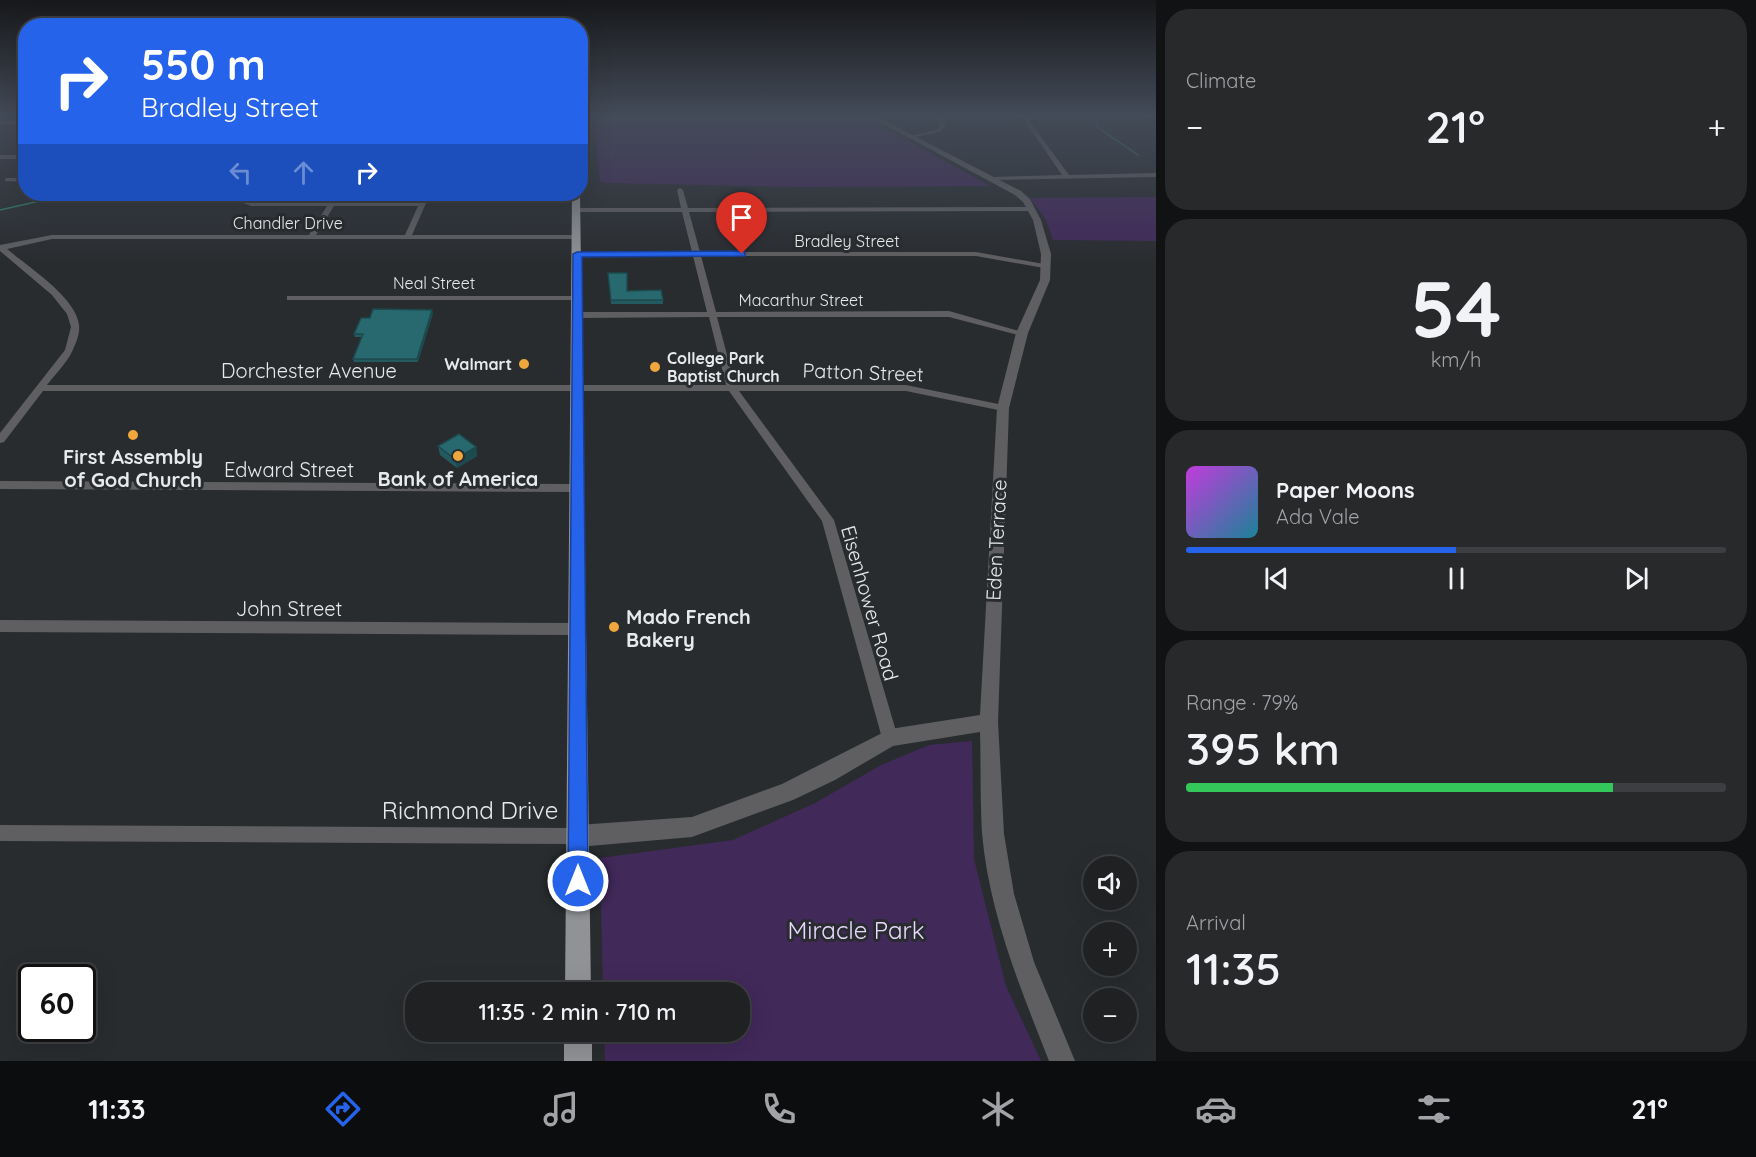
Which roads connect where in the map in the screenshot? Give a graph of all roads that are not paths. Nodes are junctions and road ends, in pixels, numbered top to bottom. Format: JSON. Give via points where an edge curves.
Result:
{"nodes":[{"id":1,"x":964,"y":164,"type":"edge"},
{"id":2,"x":1057,"y":164,"type":"edge"},
{"id":3,"x":1156,"y":175,"type":"edge"},
{"id":4,"x":1066,"y":176,"type":"junction"},
{"id":5,"x":993,"y":179,"type":"junction"},
{"id":6,"x":7,"y":180,"type":"dead end"},
{"id":7,"x":18,"y":180,"type":"edge"},
{"id":8,"x":680,"y":190,"type":"dead end"},
{"id":9,"x":243,"y":201,"type":"dead end"},
{"id":10,"x":334,"y":201,"type":"edge"},
{"id":11,"x":422,"y":201,"type":"edge"},
{"id":12,"x":577,"y":201,"type":"edge"},
{"id":13,"x":421,"y":204,"type":"junction"},
{"id":14,"x":331,"y":205,"type":"junction"},
{"id":15,"x":685,"y":209,"type":"junction"},
{"id":16,"x":1031,"y":209,"type":"junction"},
{"id":17,"x":577,"y":210,"type":"junction"},
{"id":18,"x":408,"y":236,"type":"junction"},
{"id":19,"x":311,"y":237,"type":"junction"},
{"id":20,"x":577,"y":237,"type":"junction"},
{"id":21,"x":0,"y":248,"type":"edge"},
{"id":22,"x":577,"y":254,"type":"junction"},
{"id":23,"x":695,"y":254,"type":"junction"},
{"id":24,"x":1044,"y":266,"type":"junction"},
{"id":25,"x":290,"y":298,"type":"dead end"},
{"id":26,"x":577,"y":298,"type":"junction"},
{"id":27,"x":577,"y":315,"type":"junction"},
{"id":28,"x":711,"y":315,"type":"junction"},
{"id":29,"x":1022,"y":333,"type":"junction"},
{"id":30,"x":43,"y":387,"type":"junction"},
{"id":31,"x":576,"y":387,"type":"junction"},
{"id":32,"x":731,"y":387,"type":"junction"},
{"id":33,"x":1003,"y":408,"type":"junction"},
{"id":34,"x":0,"y":440,"type":"edge"},
{"id":35,"x":0,"y":485,"type":"edge"},
{"id":36,"x":577,"y":488,"type":"junction"},
{"id":37,"x":0,"y":626,"type":"edge"},
{"id":38,"x":578,"y":629,"type":"junction"},
{"id":39,"x":989,"y":722,"type":"junction"},
{"id":40,"x":890,"y":738,"type":"junction"},
{"id":41,"x":0,"y":833,"type":"edge"},
{"id":42,"x":578,"y":836,"type":"junction"},
{"id":43,"x":578,"y":982,"type":"edge"},
{"id":44,"x":578,"y":1042,"type":"edge"},
{"id":45,"x":578,"y":1061,"type":"edge"},
{"id":46,"x":1062,"y":1061,"type":"edge"}],
"edges":[{"from":1,"to":5,"type":"street","name":"Eden Terrace"},
{"from":2,"to":4,"type":"street"},
{"from":3,"to":4,"type":"street"},
{"from":4,"to":5,"type":"street"},
{"from":5,"to":16,"type":"street","name":"Eden Terrace","via":[[1018,193]]},
{"from":6,"to":7,"type":"street"},
{"from":8,"to":15,"type":"street","name":"Eisenhower Road"},
{"from":9,"to":14,"type":"street"},
{"from":10,"to":14,"type":"street"},
{"from":11,"to":13,"type":"street"},
{"from":12,"to":17,"type":"main road"},
{"from":13,"to":14,"type":"street"},
{"from":13,"to":18,"type":"street"},
{"from":14,"to":19,"type":"street"},
{"from":15,"to":16,"type":"street"},
{"from":15,"to":17,"type":"street"},
{"from":15,"to":23,"type":"street","name":"Eisenhower Road"},
{"from":16,"to":24,"type":"street","name":"Eden Terrace","via":[[1044,242]]},
{"from":17,"to":20,"type":"main road"},
{"from":18,"to":19,"type":"street","name":"Chandler Drive"},
{"from":18,"to":20,"type":"street","name":"Chandler Drive"},
{"from":19,"to":21,"type":"street","name":"Chandler Drive","via":[[52,237]]},
{"from":20,"to":22,"type":"main road"},
{"from":21,"to":30,"type":"street","via":[[67,304],[75,322],[69,351]]},
{"from":22,"to":23,"type":"street","name":"Bradley Street"},
{"from":22,"to":26,"type":"main road"},
{"from":23,"to":24,"type":"street","name":"Bradley Street","via":[[976,254]]},
{"from":23,"to":28,"type":"street","name":"Eisenhower Road"},
{"from":24,"to":29,"type":"street","name":"Eden Terrace","via":[[1045,280]]},
{"from":25,"to":26,"type":"street","name":"Neal Street"},
{"from":26,"to":27,"type":"main road"},
{"from":27,"to":28,"type":"street","name":"Macarthur Street"},
{"from":27,"to":31,"type":"main road"},
{"from":28,"to":29,"type":"street","name":"Macarthur Street","via":[[949,314]]},
{"from":28,"to":32,"type":"street","name":"Eisenhower Road"},
{"from":29,"to":33,"type":"street","name":"Eden Terrace"},
{"from":30,"to":31,"type":"street","name":"Dorchester Avenue"},
{"from":30,"to":34,"type":"street"},
{"from":31,"to":32,"type":"street","name":"Patton Street"},
{"from":31,"to":36,"type":"main road"},
{"from":32,"to":33,"type":"street","name":"Patton Street","via":[[906,388]]},
{"from":32,"to":40,"type":"street","name":"Eisenhower Road","via":[[828,520]]},
{"from":33,"to":39,"type":"street","name":"Eden Terrace"},
{"from":35,"to":36,"type":"street","name":"Edward Street"},
{"from":36,"to":38,"type":"main road"},
{"from":37,"to":38,"type":"street","name":"John Street"},
{"from":38,"to":42,"type":"main road"},
{"from":39,"to":40,"type":"street","name":"Richmond Drive"},
{"from":39,"to":46,"type":"street","name":"Eden Terrace","via":[[993,834],[1003,894],[1022,962]]},
{"from":40,"to":42,"type":"street","name":"Richmond Drive","via":[[786,793],[692,827]]},
{"from":41,"to":42,"type":"street","name":"Richmond Drive"},
{"from":42,"to":43,"type":"main road"},
{"from":44,"to":45,"type":"main road"}]}
